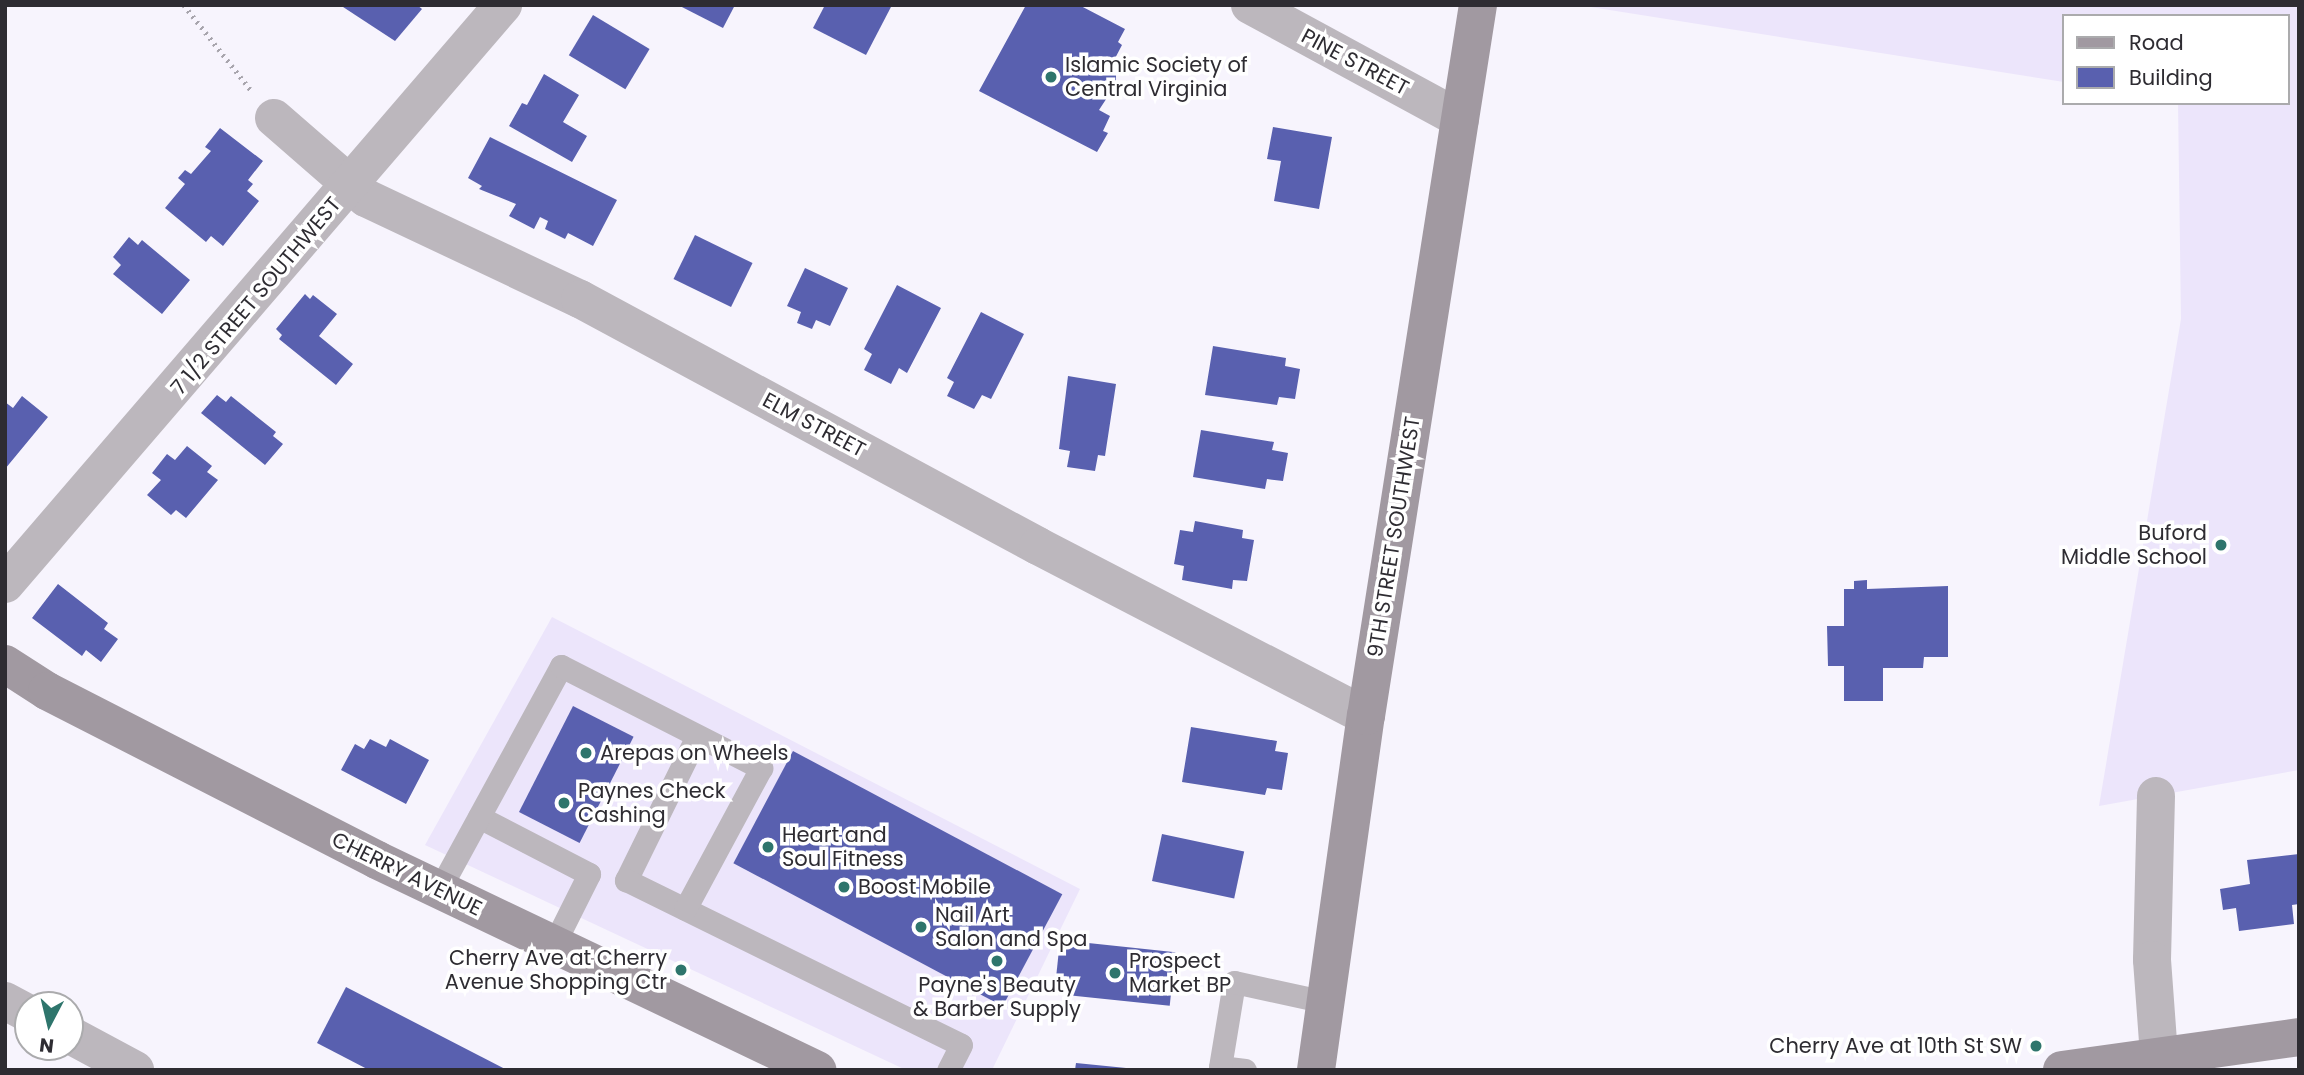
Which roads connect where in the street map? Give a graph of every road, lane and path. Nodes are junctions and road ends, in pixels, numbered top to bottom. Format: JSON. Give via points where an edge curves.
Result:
{"nodes":[{"id":1,"x":184,"y":5,"type":"edge"},
{"id":2,"x":503,"y":5,"type":"edge"},
{"id":3,"x":1250,"y":5,"type":"edge"},
{"id":4,"x":1478,"y":5,"type":"edge"},
{"id":5,"x":274,"y":118,"type":"joint"},
{"id":6,"x":1460,"y":119,"type":"junction"},
{"id":7,"x":350,"y":185,"type":"junction"},
{"id":8,"x":5,"y":584,"type":"edge"},
{"id":9,"x":5,"y":664,"type":"edge"},
{"id":10,"x":1366,"y":716,"type":"junction"},
{"id":11,"x":697,"y":736,"type":"junction"},
{"id":12,"x":2156,"y":796,"type":"dead end"},
{"id":13,"x":479,"y":817,"type":"junction"},
{"id":14,"x":589,"y":874,"type":"junction"},
{"id":15,"x":626,"y":880,"type":"junction"},
{"id":16,"x":439,"y":890,"type":"junction"},
{"id":17,"x":685,"y":909,"type":"junction"},
{"id":18,"x":553,"y":946,"type":"junction"},
{"id":19,"x":1325,"y":1002,"type":"junction"},
{"id":20,"x":2299,"y":1037,"type":"edge"},
{"id":21,"x":84,"y":1043,"type":"edge"},
{"id":22,"x":2159,"y":1063,"type":"edge"},
{"id":23,"x":135,"y":1070,"type":"edge"},
{"id":24,"x":817,"y":1070,"type":"edge"},
{"id":25,"x":948,"y":1070,"type":"edge"},
{"id":26,"x":1245,"y":1070,"type":"edge"},
{"id":27,"x":1316,"y":1070,"type":"edge"},
{"id":28,"x":2062,"y":1070,"type":"edge"}],
"edges":[{"from":1,"to":5,"type":"path"},
{"from":2,"to":7,"type":"street","name":"7 1/2 STREET SOUTHWEST"},
{"from":3,"to":6,"type":"street","name":"PINE STREET"},
{"from":4,"to":6,"type":"street","name":"9TH STREET SOUTHWEST"},
{"from":5,"to":7,"type":"street","name":"ELM STREET"},
{"from":6,"to":10,"type":"street","name":"9TH STREET SOUTHWEST"},
{"from":7,"to":8,"type":"street","name":"7 1/2 STREET SOUTHWEST"},
{"from":7,"to":10,"type":"street","name":"ELM STREET","via":[[366,198],[579,299]]},
{"from":9,"to":16,"type":"street","name":"CHERRY AVENUE","via":[[47,691]]},
{"from":10,"to":19,"type":"street","name":"9TH STREET SOUTHWEST"},
{"from":11,"to":13,"type":"lane","via":[[561,666]]},
{"from":11,"to":15,"type":"lane"},
{"from":11,"to":17,"type":"lane","via":[[761,768]]},
{"from":12,"to":22,"type":"street","via":[[2152,960]]},
{"from":13,"to":14,"type":"lane"},
{"from":13,"to":16,"type":"lane"},
{"from":14,"to":15,"type":"lane"},
{"from":14,"to":18,"type":"lane"},
{"from":15,"to":17,"type":"lane"},
{"from":16,"to":18,"type":"street","name":"CHERRY AVENUE"},
{"from":17,"to":25,"type":"lane","via":[[961,1045]]},
{"from":18,"to":24,"type":"street","name":"CHERRY AVENUE"},
{"from":19,"to":26,"type":"lane","via":[[1234,982],[1220,1067]]},
{"from":19,"to":27,"type":"street","name":"9TH STREET SOUTHWEST"},
{"from":20,"to":22,"type":"street"},
{"from":21,"to":23,"type":"street"},
{"from":22,"to":28,"type":"street"}]}
